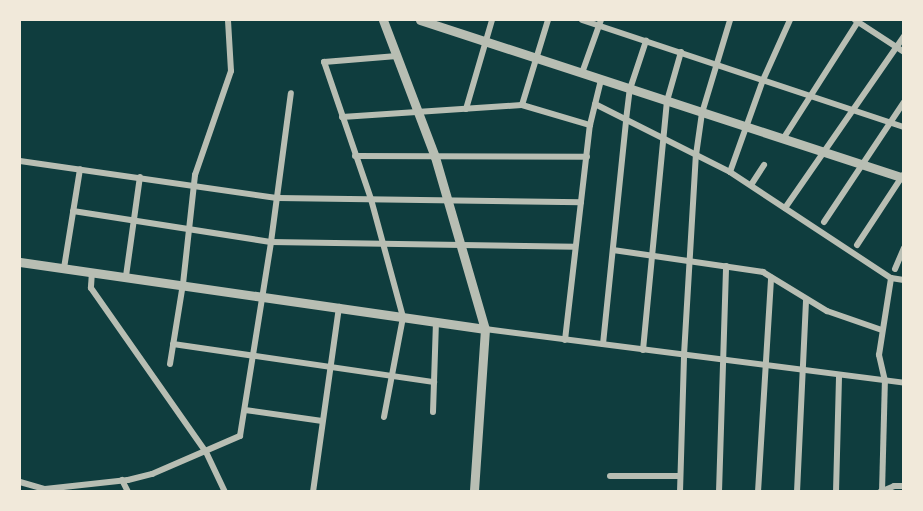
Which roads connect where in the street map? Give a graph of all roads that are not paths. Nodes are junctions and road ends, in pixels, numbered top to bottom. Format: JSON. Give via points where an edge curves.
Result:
{"nodes":[{"id":1,"x":228,"y":20,"type":"edge"},
{"id":2,"x":383,"y":20,"type":"edge"},
{"id":3,"x":420,"y":20,"type":"edge"},
{"id":4,"x":492,"y":20,"type":"edge"},
{"id":5,"x":548,"y":20,"type":"edge"},
{"id":6,"x":582,"y":20,"type":"edge"},
{"id":7,"x":730,"y":20,"type":"edge"},
{"id":8,"x":790,"y":20,"type":"edge"},
{"id":9,"x":857,"y":20,"type":"edge"},
{"id":10,"x":433,"y":22,"type":"edge"},
{"id":11,"x":600,"y":22,"type":"edge"},
{"id":12,"x":903,"y":36,"type":"edge"},
{"id":13,"x":485,"y":41,"type":"junction"},
{"id":14,"x":646,"y":41,"type":"junction"},
{"id":15,"x":896,"y":47,"type":"junction"},
{"id":16,"x":681,"y":52,"type":"junction"},
{"id":17,"x":903,"y":52,"type":"edge"},
{"id":18,"x":397,"y":56,"type":"junction"},
{"id":19,"x":537,"y":58,"type":"junction"},
{"id":20,"x":717,"y":63,"type":"junction"},
{"id":21,"x":582,"y":73,"type":"junction"},
{"id":22,"x":601,"y":80,"type":"junction"},
{"id":23,"x":763,"y":80,"type":"junction"},
{"id":24,"x":630,"y":89,"type":"junction"},
{"id":25,"x":291,"y":93,"type":"dead end"},
{"id":26,"x":810,"y":96,"type":"junction"},
{"id":27,"x":667,"y":101,"type":"junction"},
{"id":28,"x":903,"y":102,"type":"edge"},
{"id":29,"x":595,"y":104,"type":"junction"},
{"id":30,"x":522,"y":105,"type":"junction"},
{"id":31,"x":466,"y":109,"type":"junction"},
{"id":32,"x":853,"y":110,"type":"junction"},
{"id":33,"x":418,"y":112,"type":"junction"},
{"id":34,"x":702,"y":112,"type":"junction"},
{"id":35,"x":342,"y":117,"type":"junction"},
{"id":36,"x":626,"y":120,"type":"junction"},
{"id":37,"x":890,"y":122,"type":"junction"},
{"id":38,"x":590,"y":124,"type":"junction"},
{"id":39,"x":903,"y":127,"type":"edge"},
{"id":40,"x":746,"y":128,"type":"junction"},
{"id":41,"x":663,"y":138,"type":"junction"},
{"id":42,"x":783,"y":139,"type":"junction"},
{"id":43,"x":824,"y":152,"type":"junction"},
{"id":44,"x":696,"y":155,"type":"junction"},
{"id":45,"x":355,"y":156,"type":"junction"},
{"id":46,"x":435,"y":157,"type":"junction"},
{"id":47,"x":586,"y":157,"type":"junction"},
{"id":48,"x":20,"y":160,"type":"edge"},
{"id":49,"x":764,"y":165,"type":"dead end"},
{"id":50,"x":861,"y":166,"type":"junction"},
{"id":51,"x":80,"y":169,"type":"junction"},
{"id":52,"x":730,"y":172,"type":"junction"},
{"id":53,"x":140,"y":177,"type":"junction"},
{"id":54,"x":903,"y":177,"type":"edge"},
{"id":55,"x":194,"y":184,"type":"junction"},
{"id":56,"x":751,"y":185,"type":"junction"},
{"id":57,"x":278,"y":198,"type":"junction"},
{"id":58,"x":371,"y":199,"type":"junction"},
{"id":59,"x":447,"y":200,"type":"junction"},
{"id":60,"x":581,"y":202,"type":"junction"},
{"id":61,"x":785,"y":208,"type":"junction"},
{"id":62,"x":73,"y":211,"type":"junction"},
{"id":63,"x":133,"y":220,"type":"junction"},
{"id":64,"x":824,"y":222,"type":"dead end"},
{"id":65,"x":189,"y":229,"type":"junction"},
{"id":66,"x":272,"y":242,"type":"junction"},
{"id":67,"x":384,"y":244,"type":"junction"},
{"id":68,"x":857,"y":245,"type":"dead end"},
{"id":69,"x":461,"y":246,"type":"junction"},
{"id":70,"x":575,"y":246,"type":"junction"},
{"id":71,"x":903,"y":248,"type":"edge"},
{"id":72,"x":613,"y":250,"type":"junction"},
{"id":73,"x":652,"y":255,"type":"junction"},
{"id":74,"x":689,"y":260,"type":"junction"},
{"id":75,"x":20,"y":262,"type":"edge"},
{"id":76,"x":726,"y":266,"type":"junction"},
{"id":77,"x":64,"y":268,"type":"junction"},
{"id":78,"x":895,"y":269,"type":"dead end"},
{"id":79,"x":92,"y":272,"type":"junction"},
{"id":80,"x":126,"y":276,"type":"junction"},
{"id":81,"x":771,"y":277,"type":"junction"},
{"id":82,"x":891,"y":278,"type":"junction"},
{"id":83,"x":903,"y":280,"type":"edge"},
{"id":84,"x":183,"y":284,"type":"junction"},
{"id":85,"x":263,"y":296,"type":"junction"},
{"id":86,"x":806,"y":299,"type":"junction"},
{"id":87,"x":339,"y":307,"type":"junction"},
{"id":88,"x":403,"y":317,"type":"junction"},
{"id":89,"x":436,"y":322,"type":"junction"},
{"id":90,"x":485,"y":329,"type":"junction"},
{"id":91,"x":882,"y":330,"type":"junction"},
{"id":92,"x":565,"y":340,"type":"junction"},
{"id":93,"x":173,"y":344,"type":"junction"},
{"id":94,"x":603,"y":344,"type":"junction"},
{"id":95,"x":643,"y":350,"type":"junction"},
{"id":96,"x":684,"y":355,"type":"junction"},
{"id":97,"x":254,"y":356,"type":"junction"},
{"id":98,"x":723,"y":360,"type":"junction"},
{"id":99,"x":170,"y":364,"type":"dead end"},
{"id":100,"x":765,"y":365,"type":"junction"},
{"id":101,"x":330,"y":367,"type":"junction"},
{"id":102,"x":801,"y":370,"type":"junction"},
{"id":103,"x":839,"y":375,"type":"junction"},
{"id":104,"x":392,"y":376,"type":"junction"},
{"id":105,"x":885,"y":381,"type":"junction"},
{"id":106,"x":434,"y":382,"type":"junction"},
{"id":107,"x":903,"y":383,"type":"edge"},
{"id":108,"x":245,"y":410,"type":"junction"},
{"id":109,"x":433,"y":412,"type":"dead end"},
{"id":110,"x":384,"y":417,"type":"dead end"},
{"id":111,"x":322,"y":421,"type":"junction"},
{"id":112,"x":206,"y":452,"type":"junction"},
{"id":113,"x":610,"y":476,"type":"dead end"},
{"id":114,"x":680,"y":476,"type":"junction"},
{"id":115,"x":122,"y":480,"type":"junction"},
{"id":116,"x":20,"y":482,"type":"edge"},
{"id":117,"x":903,"y":486,"type":"edge"},
{"id":118,"x":45,"y":490,"type":"edge"},
{"id":119,"x":881,"y":491,"type":"edge"},
{"id":120,"x":128,"y":492,"type":"edge"},
{"id":121,"x":225,"y":492,"type":"edge"},
{"id":122,"x":313,"y":492,"type":"edge"},
{"id":123,"x":474,"y":492,"type":"edge"},
{"id":124,"x":680,"y":492,"type":"edge"},
{"id":125,"x":719,"y":492,"type":"edge"},
{"id":126,"x":758,"y":492,"type":"edge"},
{"id":127,"x":798,"y":492,"type":"edge"},
{"id":128,"x":836,"y":492,"type":"edge"}],
"edges":[{"from":1,"to":55,"type":"street","via":[[231,71]]},
{"from":2,"to":18,"type":"street"},
{"from":3,"to":10,"type":"street"},
{"from":4,"to":13,"type":"street"},
{"from":5,"to":19,"type":"street"},
{"from":6,"to":11,"type":"street"},
{"from":7,"to":20,"type":"street"},
{"from":8,"to":23,"type":"street"},
{"from":9,"to":15,"type":"street"},
{"from":9,"to":26,"type":"street"},
{"from":10,"to":13,"type":"street"},
{"from":11,"to":14,"type":"street"},
{"from":11,"to":21,"type":"street"},
{"from":12,"to":15,"type":"street"},
{"from":13,"to":19,"type":"street"},
{"from":13,"to":31,"type":"street"},
{"from":14,"to":16,"type":"street"},
{"from":14,"to":24,"type":"street"},
{"from":15,"to":17,"type":"street"},
{"from":15,"to":32,"type":"street"},
{"from":16,"to":20,"type":"street"},
{"from":16,"to":27,"type":"street"},
{"from":18,"to":33,"type":"street"},
{"from":18,"to":35,"type":"street","via":[[324,62]]},
{"from":19,"to":21,"type":"street"},
{"from":19,"to":30,"type":"street"},
{"from":20,"to":23,"type":"street"},
{"from":20,"to":34,"type":"street"},
{"from":21,"to":22,"type":"street"},
{"from":22,"to":24,"type":"street"},
{"from":22,"to":29,"type":"street"},
{"from":23,"to":26,"type":"street"},
{"from":23,"to":40,"type":"street"},
{"from":24,"to":27,"type":"street"},
{"from":24,"to":36,"type":"street"},
{"from":25,"to":57,"type":"street"},
{"from":26,"to":32,"type":"street"},
{"from":26,"to":42,"type":"street"},
{"from":27,"to":34,"type":"street"},
{"from":27,"to":41,"type":"street"},
{"from":28,"to":37,"type":"street"},
{"from":29,"to":36,"type":"street"},
{"from":29,"to":38,"type":"street"},
{"from":30,"to":31,"type":"street"},
{"from":30,"to":38,"type":"street"},
{"from":31,"to":33,"type":"street"},
{"from":32,"to":37,"type":"street"},
{"from":32,"to":43,"type":"street"},
{"from":33,"to":35,"type":"street"},
{"from":33,"to":46,"type":"street"},
{"from":34,"to":40,"type":"street"},
{"from":34,"to":44,"type":"street"},
{"from":35,"to":45,"type":"street"},
{"from":36,"to":41,"type":"street"},
{"from":36,"to":72,"type":"street"},
{"from":37,"to":39,"type":"street"},
{"from":37,"to":50,"type":"street"},
{"from":38,"to":47,"type":"street"},
{"from":40,"to":42,"type":"street"},
{"from":40,"to":52,"type":"street"},
{"from":41,"to":44,"type":"street"},
{"from":41,"to":73,"type":"street"},
{"from":42,"to":43,"type":"street"},
{"from":43,"to":50,"type":"street"},
{"from":43,"to":61,"type":"street"},
{"from":44,"to":52,"type":"street"},
{"from":44,"to":74,"type":"street"},
{"from":45,"to":46,"type":"street"},
{"from":45,"to":58,"type":"street"},
{"from":46,"to":47,"type":"street"},
{"from":46,"to":59,"type":"street"},
{"from":47,"to":60,"type":"street"},
{"from":48,"to":51,"type":"street"},
{"from":49,"to":56,"type":"street"},
{"from":50,"to":54,"type":"street"},
{"from":50,"to":64,"type":"street"},
{"from":51,"to":53,"type":"street"},
{"from":51,"to":62,"type":"street"},
{"from":52,"to":56,"type":"street"},
{"from":53,"to":55,"type":"street"},
{"from":53,"to":63,"type":"street"},
{"from":54,"to":68,"type":"street"},
{"from":55,"to":57,"type":"street"},
{"from":55,"to":65,"type":"street"},
{"from":56,"to":61,"type":"street"},
{"from":57,"to":58,"type":"street"},
{"from":57,"to":66,"type":"street"},
{"from":58,"to":59,"type":"street"},
{"from":58,"to":67,"type":"street"},
{"from":59,"to":60,"type":"street"},
{"from":59,"to":69,"type":"street"},
{"from":60,"to":70,"type":"street"},
{"from":61,"to":82,"type":"street"},
{"from":62,"to":63,"type":"street"},
{"from":62,"to":77,"type":"street"},
{"from":63,"to":65,"type":"street"},
{"from":63,"to":80,"type":"street"},
{"from":65,"to":66,"type":"street"},
{"from":65,"to":84,"type":"street"},
{"from":66,"to":67,"type":"street"},
{"from":66,"to":85,"type":"street"},
{"from":67,"to":69,"type":"street"},
{"from":67,"to":88,"type":"street"},
{"from":69,"to":70,"type":"street"},
{"from":69,"to":90,"type":"street"},
{"from":70,"to":92,"type":"street"},
{"from":71,"to":78,"type":"street"},
{"from":72,"to":73,"type":"street"},
{"from":72,"to":94,"type":"street"},
{"from":73,"to":74,"type":"street"},
{"from":73,"to":95,"type":"street"},
{"from":74,"to":76,"type":"street"},
{"from":74,"to":96,"type":"street"},
{"from":75,"to":77,"type":"street"},
{"from":76,"to":81,"type":"street"},
{"from":76,"to":98,"type":"street"},
{"from":77,"to":79,"type":"street"},
{"from":79,"to":80,"type":"street"},
{"from":79,"to":112,"type":"street","via":[[91,288]]},
{"from":80,"to":84,"type":"street"},
{"from":81,"to":86,"type":"street"},
{"from":81,"to":100,"type":"street"},
{"from":82,"to":83,"type":"street"},
{"from":82,"to":91,"type":"street"},
{"from":84,"to":85,"type":"street"},
{"from":84,"to":93,"type":"street"},
{"from":85,"to":87,"type":"street"},
{"from":85,"to":97,"type":"street"},
{"from":86,"to":91,"type":"street","via":[[827,311]]},
{"from":86,"to":102,"type":"street"},
{"from":87,"to":88,"type":"street"},
{"from":87,"to":101,"type":"street"},
{"from":88,"to":89,"type":"street"},
{"from":88,"to":104,"type":"street"},
{"from":89,"to":90,"type":"street"},
{"from":89,"to":106,"type":"street"},
{"from":90,"to":92,"type":"street"},
{"from":90,"to":123,"type":"street"},
{"from":91,"to":105,"type":"street","via":[[879,356]]},
{"from":92,"to":94,"type":"street"},
{"from":93,"to":97,"type":"street"},
{"from":93,"to":99,"type":"street"},
{"from":94,"to":95,"type":"street"},
{"from":95,"to":96,"type":"street"},
{"from":96,"to":98,"type":"street"},
{"from":96,"to":114,"type":"street"},
{"from":97,"to":101,"type":"street"},
{"from":97,"to":108,"type":"street"},
{"from":98,"to":100,"type":"street"},
{"from":98,"to":125,"type":"street"},
{"from":100,"to":102,"type":"street"},
{"from":100,"to":126,"type":"street"},
{"from":101,"to":104,"type":"street"},
{"from":101,"to":111,"type":"street"},
{"from":102,"to":103,"type":"street"},
{"from":102,"to":127,"type":"street"},
{"from":103,"to":105,"type":"street"},
{"from":103,"to":128,"type":"street"},
{"from":104,"to":106,"type":"street"},
{"from":104,"to":110,"type":"street"},
{"from":105,"to":107,"type":"street"},
{"from":105,"to":119,"type":"street"},
{"from":106,"to":109,"type":"street"},
{"from":108,"to":111,"type":"street"},
{"from":108,"to":112,"type":"street","via":[[240,436]]},
{"from":111,"to":122,"type":"street"},
{"from":112,"to":115,"type":"street","via":[[153,474]]},
{"from":112,"to":121,"type":"street"},
{"from":113,"to":114,"type":"street"},
{"from":114,"to":124,"type":"street"},
{"from":115,"to":118,"type":"street"},
{"from":115,"to":120,"type":"street"},
{"from":116,"to":118,"type":"street"},
{"from":117,"to":119,"type":"street"}]}
